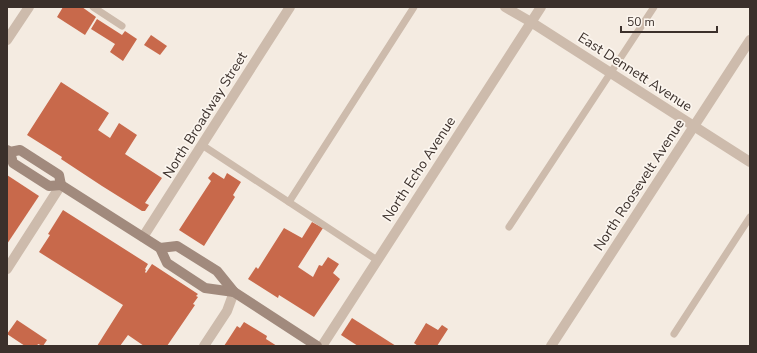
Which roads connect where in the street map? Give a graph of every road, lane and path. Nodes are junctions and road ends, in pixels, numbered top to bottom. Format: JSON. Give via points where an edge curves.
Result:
{"nodes":[{"id":1,"x":29,"y":7,"type":"edge"},
{"id":2,"x":93,"y":7,"type":"edge"},
{"id":3,"x":290,"y":7,"type":"edge"},
{"id":4,"x":414,"y":7,"type":"edge"},
{"id":5,"x":505,"y":7,"type":"edge"},
{"id":6,"x":541,"y":7,"type":"edge"},
{"id":7,"x":654,"y":7,"type":"edge"},
{"id":8,"x":531,"y":22,"type":"junction"},
{"id":9,"x":122,"y":26,"type":"dead end"},
{"id":10,"x":7,"y":40,"type":"edge"},
{"id":11,"x":750,"y":40,"type":"edge"},
{"id":12,"x":610,"y":73,"type":"junction"},
{"id":13,"x":694,"y":126,"type":"junction"},
{"id":14,"x":202,"y":145,"type":"junction"},
{"id":15,"x":9,"y":151,"type":"edge"},
{"id":16,"x":750,"y":162,"type":"edge"},
{"id":17,"x":61,"y":185,"type":"junction"},
{"id":18,"x":288,"y":202,"type":"junction"},
{"id":19,"x":750,"y":217,"type":"edge"},
{"id":20,"x":509,"y":227,"type":"dead end"},
{"id":21,"x":144,"y":238,"type":"junction"},
{"id":22,"x":160,"y":248,"type":"junction"},
{"id":23,"x":377,"y":260,"type":"junction"},
{"id":24,"x":7,"y":269,"type":"edge"},
{"id":25,"x":234,"y":292,"type":"junction"},
{"id":26,"x":674,"y":334,"type":"dead end"},
{"id":27,"x":204,"y":346,"type":"edge"},
{"id":28,"x":317,"y":346,"type":"edge"},
{"id":29,"x":322,"y":346,"type":"edge"},
{"id":30,"x":551,"y":346,"type":"edge"}],
"edges":[{"from":1,"to":10,"type":"street"},
{"from":2,"to":9,"type":"lane"},
{"from":3,"to":14,"type":"street","name":"North Broadway Street"},
{"from":4,"to":18,"type":"lane"},
{"from":5,"to":8,"type":"street","name":"East Dennett Avenue"},
{"from":6,"to":8,"type":"street","name":"North Echo Avenue"},
{"from":7,"to":12,"type":"lane"},
{"from":8,"to":12,"type":"street","name":"East Dennett Avenue"},
{"from":8,"to":23,"type":"street","name":"North Echo Avenue"},
{"from":11,"to":13,"type":"street","name":"North Roosevelt Avenue"},
{"from":12,"to":13,"type":"street","name":"East Dennett Avenue"},
{"from":12,"to":20,"type":"lane"},
{"from":13,"to":16,"type":"street","name":"East Dennett Avenue"},
{"from":13,"to":30,"type":"street","name":"North Roosevelt Avenue"},
{"from":14,"to":18,"type":"lane"},
{"from":14,"to":21,"type":"street","name":"North Broadway Street"},
{"from":15,"to":17,"type":"main road","via":[[20,150],[52,170],[58,175]]},
{"from":15,"to":17,"type":"main road","via":[[13,163],[25,171],[49,186]]},
{"from":17,"to":21,"type":"main road"},
{"from":17,"to":24,"type":"street"},
{"from":18,"to":23,"type":"lane"},
{"from":19,"to":26,"type":"lane"},
{"from":21,"to":22,"type":"main road"},
{"from":22,"to":25,"type":"main road","via":[[177,246],[217,271]]},
{"from":22,"to":25,"type":"main road","via":[[166,263],[205,288]]},
{"from":23,"to":29,"type":"street","name":"North Echo Avenue"},
{"from":25,"to":27,"type":"street","via":[[227,311]]},
{"from":25,"to":28,"type":"main road"}]}
